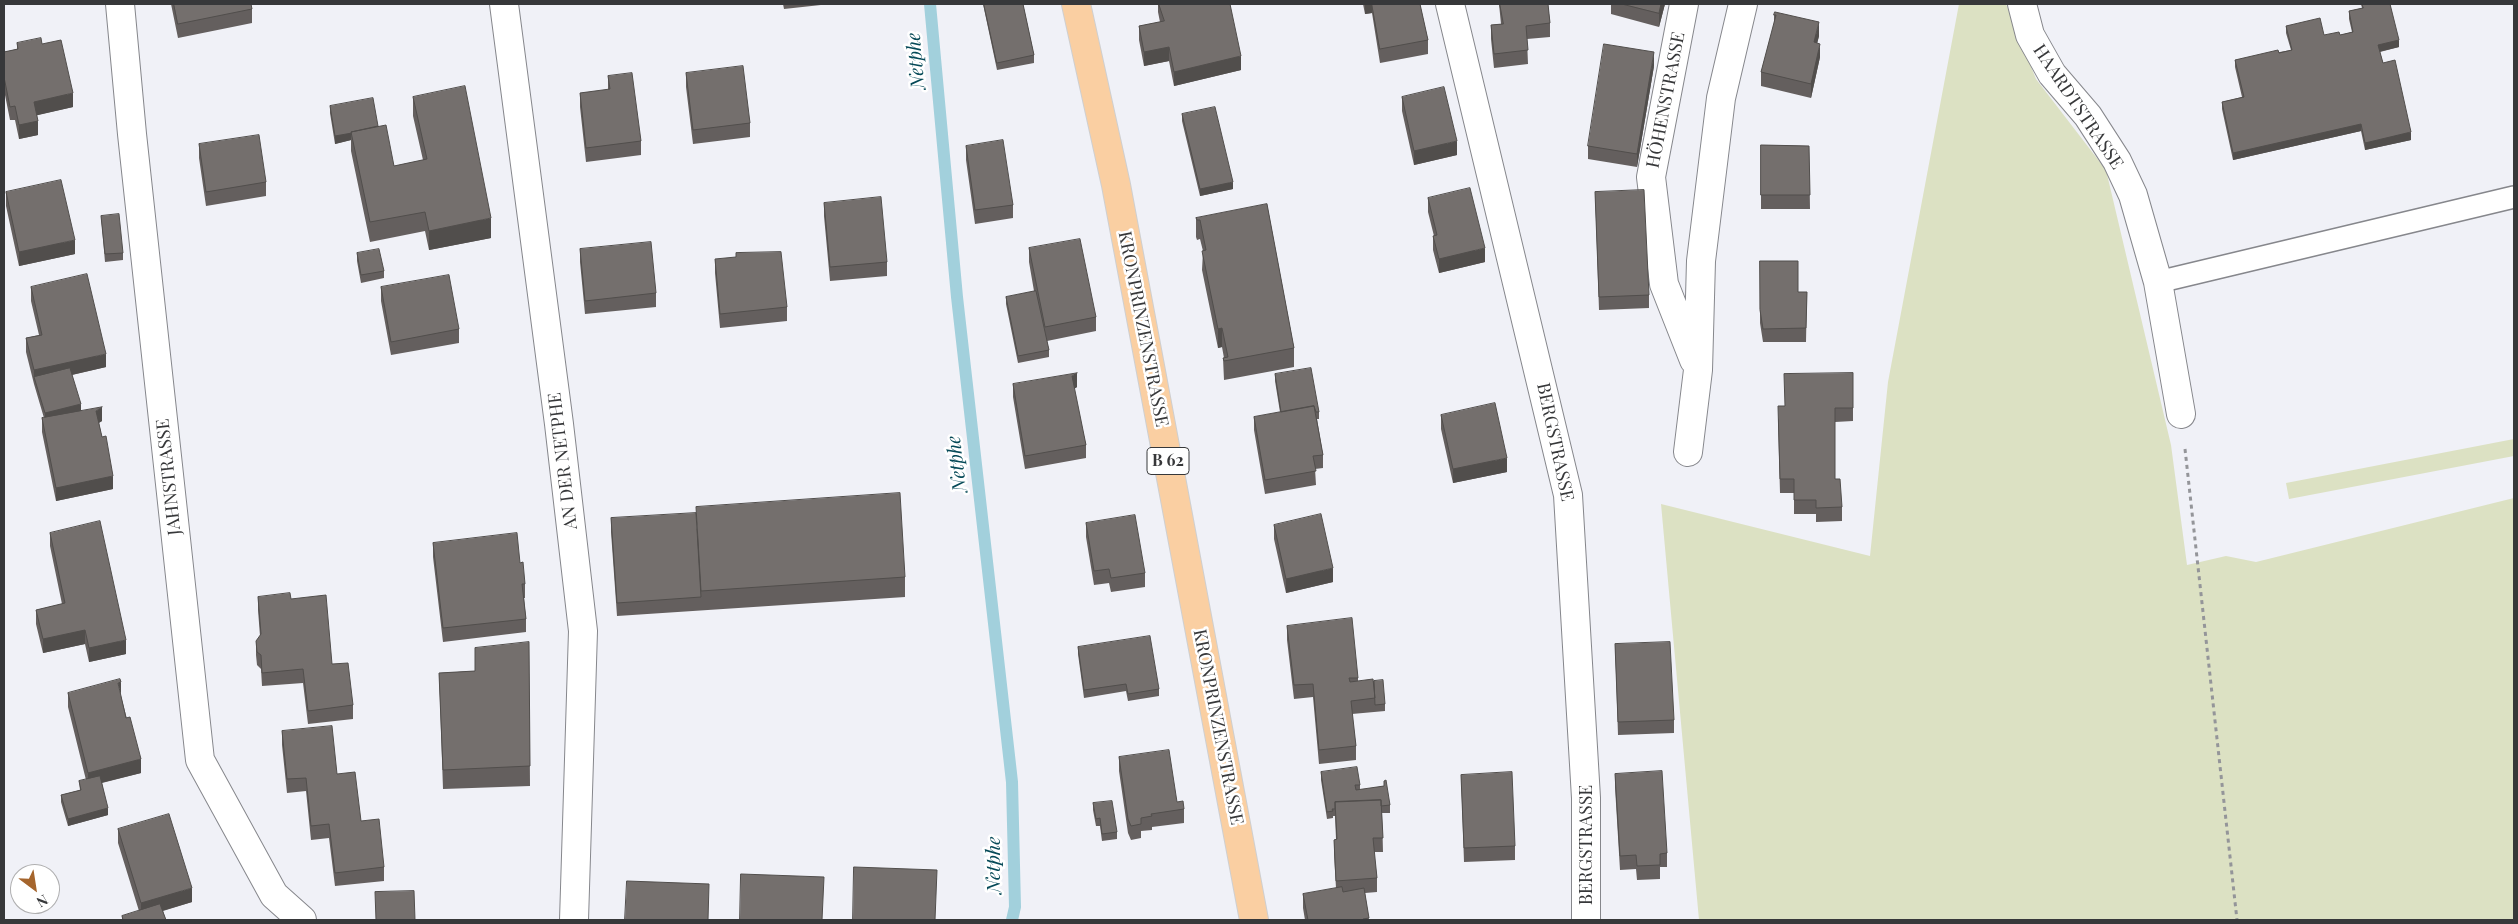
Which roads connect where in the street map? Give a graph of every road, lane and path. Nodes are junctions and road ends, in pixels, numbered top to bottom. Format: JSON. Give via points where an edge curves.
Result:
{"nodes":[{"id":1,"x":120,"y":4,"type":"edge"},
{"id":2,"x":504,"y":4,"type":"edge"},
{"id":3,"x":1076,"y":4,"type":"edge"},
{"id":4,"x":1450,"y":4,"type":"edge"},
{"id":5,"x":1684,"y":4,"type":"edge"},
{"id":6,"x":1743,"y":4,"type":"edge"},
{"id":7,"x":2022,"y":4,"type":"edge"},
{"id":8,"x":2514,"y":197,"type":"edge"},
{"id":9,"x":2158,"y":282,"type":"junction"},
{"id":10,"x":1698,"y":370,"type":"junction"},
{"id":11,"x":2181,"y":414,"type":"joint"},
{"id":12,"x":1688,"y":452,"type":"dead end"},
{"id":13,"x":302,"y":920,"type":"edge"},
{"id":14,"x":574,"y":920,"type":"edge"},
{"id":15,"x":1254,"y":920,"type":"edge"},
{"id":16,"x":1586,"y":920,"type":"edge"},
{"id":17,"x":2237,"y":920,"type":"edge"}],
"edges":[{"from":1,"to":13,"type":"street","name":"JAHNSTRASSE","via":[[200,760],[274,894]]},
{"from":2,"to":14,"type":"street","name":"AN DER NETPHE","via":[[583,631]]},
{"from":3,"to":15,"type":"main road","name":"KRONPRINZENSTRASSE","number":"B 62","via":[[1116,185]]},
{"from":4,"to":16,"type":"street","name":"BERGSTRASSE","via":[[1568,495],[1586,798]]},
{"from":5,"to":10,"type":"street","name":"HÖHENSTRASSE","via":[[1651,177],[1664,284]]},
{"from":6,"to":10,"type":"street","name":"HÖHENSTRASSE","via":[[1721,98],[1702,261]]},
{"from":7,"to":9,"type":"street","name":"HAARDTSTRASSE","via":[[2030,35],[2052,74],[2088,116],[2117,161],[2133,195]]},
{"from":8,"to":9,"type":"lane"},
{"from":9,"to":11,"type":"street","name":"HAARDTSTRASSE"},
{"from":10,"to":12,"type":"street","name":"HÖHENSTRASSE"},
{"from":11,"to":17,"type":"path"}]}
